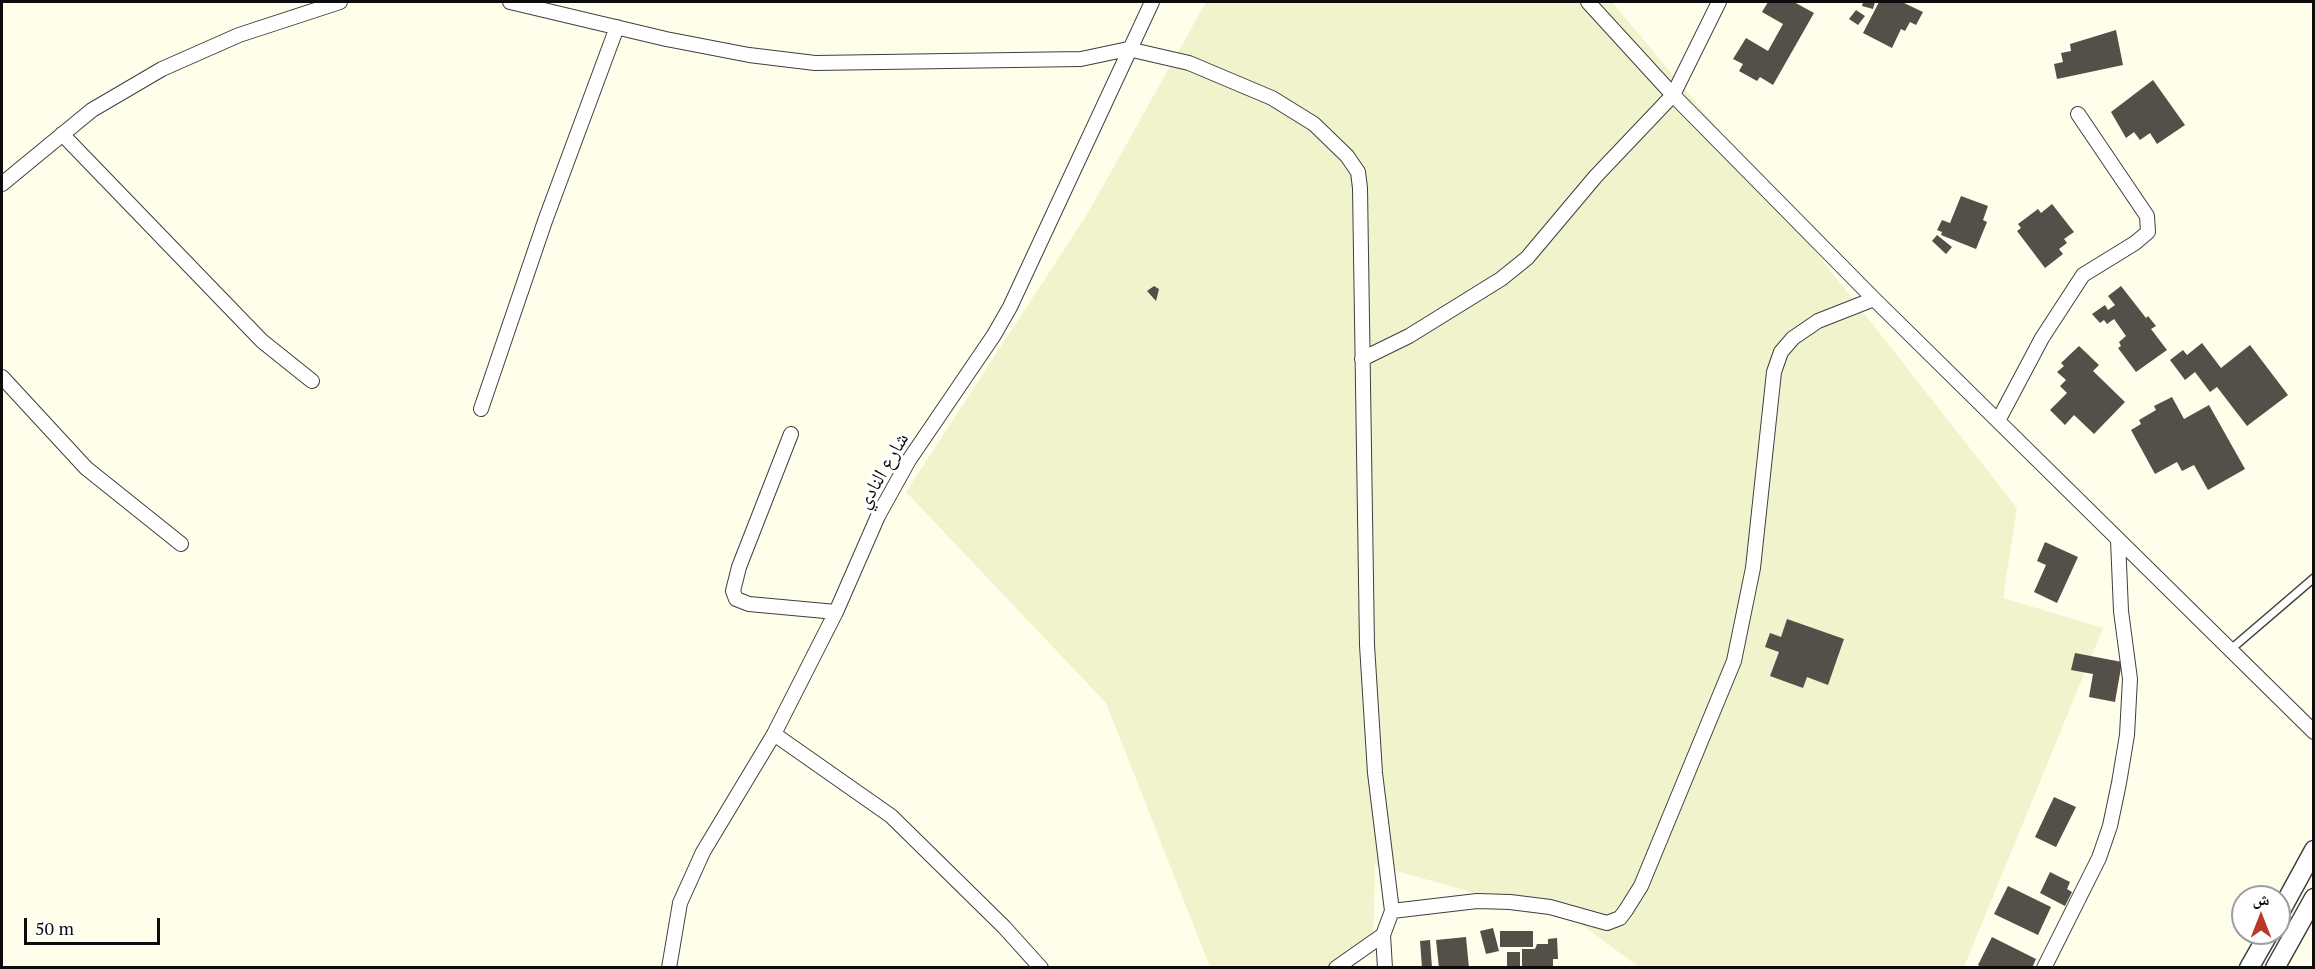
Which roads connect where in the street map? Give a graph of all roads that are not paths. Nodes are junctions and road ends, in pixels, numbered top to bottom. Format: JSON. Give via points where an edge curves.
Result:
{"nodes":[{"id":1,"x":340,"y":2,"type":"edge"},
{"id":2,"x":510,"y":2,"type":"edge"},
{"id":3,"x":1152,"y":2,"type":"edge"},
{"id":4,"x":1588,"y":2,"type":"edge"},
{"id":5,"x":1719,"y":2,"type":"edge"},
{"id":6,"x":617,"y":27,"type":"junction"},
{"id":7,"x":1128,"y":49,"type":"junction"},
{"id":8,"x":1673,"y":95,"type":"junction"},
{"id":9,"x":2078,"y":114,"type":"dead end"},
{"id":10,"x":62,"y":134,"type":"junction"},
{"id":11,"x":2,"y":184,"type":"edge"},
{"id":12,"x":1874,"y":299,"type":"junction"},
{"id":13,"x":1362,"y":359,"type":"junction"},
{"id":14,"x":2,"y":377,"type":"edge"},
{"id":15,"x":312,"y":381,"type":"dead end"},
{"id":16,"x":481,"y":409,"type":"dead end"},
{"id":17,"x":1999,"y":419,"type":"junction"},
{"id":18,"x":791,"y":434,"type":"dead end"},
{"id":19,"x":2118,"y":540,"type":"junction"},
{"id":20,"x":181,"y":544,"type":"dead end"},
{"id":21,"x":2313,"y":578,"type":"edge"},
{"id":22,"x":836,"y":612,"type":"junction"},
{"id":23,"x":2229,"y":650,"type":"junction"},
{"id":24,"x":2313,"y":732,"type":"edge"},
{"id":25,"x":774,"y":734,"type":"junction"},
{"id":26,"x":2313,"y":850,"type":"edge"},
{"id":27,"x":2291,"y":891,"type":"edge"},
{"id":28,"x":2313,"y":898,"type":"edge"},
{"id":29,"x":1392,"y":911,"type":"junction"},
{"id":30,"x":1383,"y":935,"type":"junction"},
{"id":31,"x":2262,"y":945,"type":"edge"},
{"id":32,"x":669,"y":968,"type":"edge"},
{"id":33,"x":1041,"y":968,"type":"edge"},
{"id":34,"x":1336,"y":968,"type":"edge"},
{"id":35,"x":1385,"y":968,"type":"edge"},
{"id":36,"x":2044,"y":968,"type":"edge"},
{"id":37,"x":2249,"y":968,"type":"edge"},
{"id":38,"x":2275,"y":968,"type":"edge"}],
"edges":[{"from":1,"to":10,"type":"street","via":[[239,35],[162,69],[92,110]]},
{"from":2,"to":6,"type":"street"},
{"from":3,"to":7,"type":"street","name":"شارع النادي"},
{"from":4,"to":8,"type":"street"},
{"from":5,"to":8,"type":"street"},
{"from":6,"to":7,"type":"street","via":[[749,55],[815,63],[1081,59]]},
{"from":6,"to":16,"type":"street"},
{"from":7,"to":13,"type":"street","via":[[1189,63],[1272,98],[1314,124],[1347,156],[1358,172],[1360,188]]},
{"from":7,"to":22,"type":"street","name":"شارع النادي","via":[[1010,307],[909,460],[878,516]]},
{"from":8,"to":12,"type":"street"},
{"from":8,"to":13,"type":"street","via":[[1596,176],[1527,258],[1501,279],[1409,336]]},
{"from":9,"to":17,"type":"street","via":[[2147,216],[2148,232],[2083,275],[2042,338]]},
{"from":10,"to":11,"type":"street"},
{"from":10,"to":15,"type":"street","via":[[262,341]]},
{"from":12,"to":17,"type":"street"},
{"from":12,"to":29,"type":"street","via":[[1818,321],[1793,338],[1781,352],[1774,372],[1753,568],[1737,651],[1641,886],[1620,918],[1607,923],[1550,907],[1510,902],[1477,901]]},
{"from":13,"to":29,"type":"street","via":[[1371,728]]},
{"from":14,"to":20,"type":"street","via":[[86,468]]},
{"from":17,"to":19,"type":"street"},
{"from":18,"to":22,"type":"street","via":[[733,591],[736,599],[749,603]]},
{"from":19,"to":23,"type":"street"},
{"from":19,"to":36,"type":"street","via":[[2121,611],[2130,678],[2121,775],[2099,858]]},
{"from":21,"to":23,"type":"lane"},
{"from":22,"to":25,"type":"street","name":"شارع النادي"},
{"from":23,"to":24,"type":"street"},
{"from":25,"to":32,"type":"street","name":"شارع النادي","via":[[703,852],[680,903]]},
{"from":25,"to":33,"type":"street","via":[[891,816]]},
{"from":26,"to":27,"type":"street"},
{"from":28,"to":38,"type":"street"},
{"from":29,"to":30,"type":"street"},
{"from":30,"to":34,"type":"street"},
{"from":30,"to":35,"type":"street"},
{"from":31,"to":37,"type":"street"}]}
